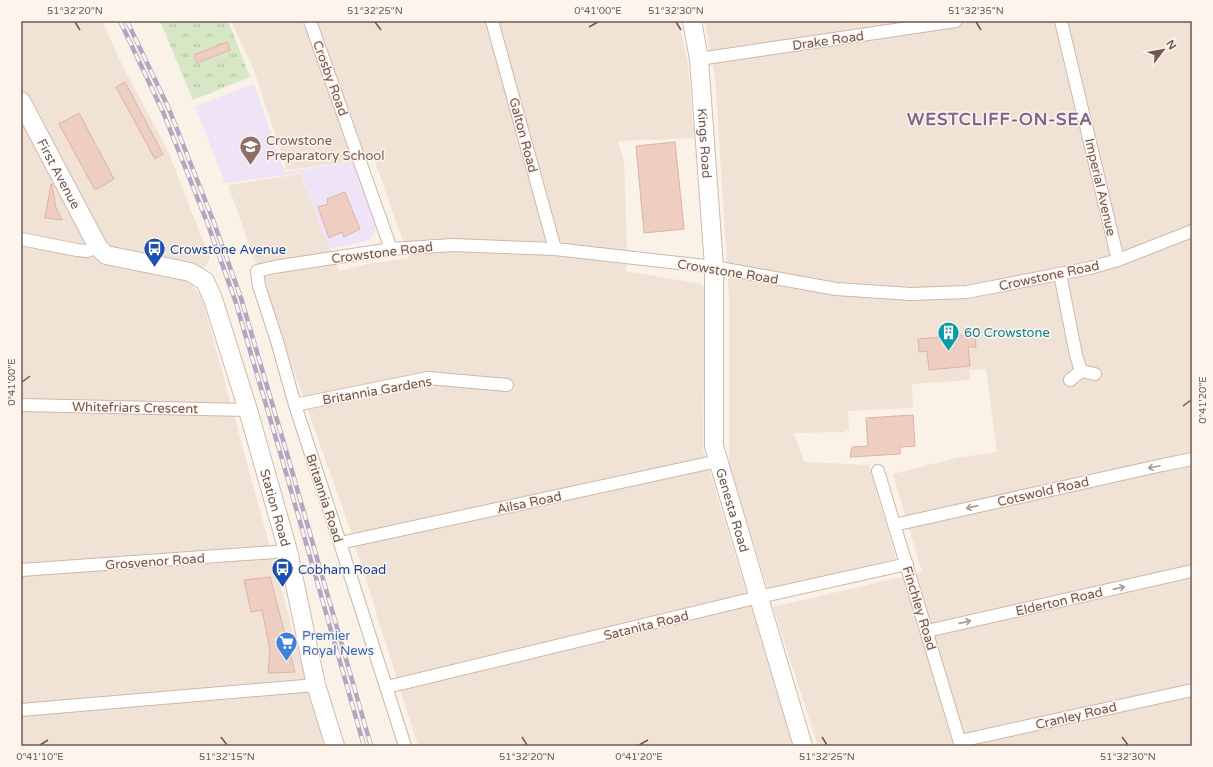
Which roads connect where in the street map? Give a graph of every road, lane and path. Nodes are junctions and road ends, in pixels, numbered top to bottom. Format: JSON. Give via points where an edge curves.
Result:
{"nodes":[{"id":1,"x":310,"y":21,"type":"edge"},
{"id":2,"x":492,"y":21,"type":"edge"},
{"id":3,"x":692,"y":21,"type":"edge"},
{"id":4,"x":956,"y":21,"type":"edge"},
{"id":5,"x":1061,"y":21,"type":"edge"},
{"id":6,"x":699,"y":59,"type":"junction"},
{"id":7,"x":21,"y":101,"type":"edge"},
{"id":8,"x":1192,"y":231,"type":"edge"},
{"id":9,"x":21,"y":239,"type":"edge"},
{"id":10,"x":98,"y":247,"type":"junction"},
{"id":11,"x":391,"y":249,"type":"junction"},
{"id":12,"x":555,"y":249,"type":"junction"},
{"id":13,"x":1118,"y":260,"type":"junction"},
{"id":14,"x":714,"y":267,"type":"junction"},
{"id":15,"x":257,"y":272,"type":"joint"},
{"id":16,"x":1060,"y":274,"type":"junction"},
{"id":17,"x":1081,"y":371,"type":"junction"},
{"id":18,"x":1095,"y":374,"type":"dead end"},
{"id":19,"x":1070,"y":380,"type":"dead end"},
{"id":20,"x":507,"y":385,"type":"dead end"},
{"id":21,"x":21,"y":405,"type":"edge"},
{"id":22,"x":295,"y":405,"type":"junction"},
{"id":23,"x":248,"y":410,"type":"junction"},
{"id":24,"x":1192,"y":459,"type":"edge"},
{"id":25,"x":718,"y":460,"type":"junction"},
{"id":26,"x":878,"y":471,"type":"dead end"},
{"id":27,"x":894,"y":525,"type":"junction"},
{"id":28,"x":340,"y":543,"type":"junction"},
{"id":29,"x":288,"y":551,"type":"junction"},
{"id":30,"x":906,"y":564,"type":"junction"},
{"id":31,"x":21,"y":570,"type":"edge"},
{"id":32,"x":1192,"y":572,"type":"edge"},
{"id":33,"x":759,"y":598,"type":"junction"},
{"id":34,"x":927,"y":631,"type":"junction"},
{"id":35,"x":316,"y":685,"type":"junction"},
{"id":36,"x":387,"y":687,"type":"junction"},
{"id":37,"x":1192,"y":690,"type":"edge"},
{"id":38,"x":21,"y":710,"type":"edge"},
{"id":39,"x":961,"y":744,"type":"edge"},
{"id":40,"x":335,"y":746,"type":"edge"},
{"id":41,"x":405,"y":746,"type":"edge"},
{"id":42,"x":802,"y":746,"type":"edge"}],
"edges":[{"from":1,"to":11,"type":"street","name":"Crosby Road"},
{"from":2,"to":12,"type":"street","name":"Galton Road"},
{"from":3,"to":6,"type":"street","name":"Kings Road"},
{"from":4,"to":6,"type":"street","name":"Drake Road"},
{"from":5,"to":13,"type":"street","name":"Imperial Avenue"},
{"from":6,"to":14,"type":"street","name":"Kings Road"},
{"from":7,"to":10,"type":"street","name":"First Avenue"},
{"from":8,"to":13,"type":"street","name":"Crowstone Road"},
{"from":9,"to":10,"type":"street","via":[[77,250],[87,251]]},
{"from":10,"to":23,"type":"street","name":"Station Road","via":[[106,255],[190,272],[205,281]]},
{"from":11,"to":12,"type":"street","name":"Crowstone Road","via":[[453,245]]},
{"from":11,"to":15,"type":"street","name":"Crowstone Road","via":[[274,267]]},
{"from":12,"to":14,"type":"street","name":"Crowstone Road"},
{"from":13,"to":16,"type":"street","name":"Crowstone Road"},
{"from":14,"to":16,"type":"street","name":"Crowstone Road","via":[[836,290],[911,294],[967,292]]},
{"from":14,"to":25,"type":"street","name":"Genesta Road","via":[[714,446]]},
{"from":15,"to":22,"type":"street","name":"Britannia Road"},
{"from":16,"to":17,"type":"street"},
{"from":17,"to":18,"type":"street"},
{"from":17,"to":19,"type":"street"},
{"from":20,"to":22,"type":"street","name":"Britannia Gardens","via":[[428,378]]},
{"from":21,"to":23,"type":"street","name":"Whitefriars Crescent"},
{"from":22,"to":28,"type":"street","name":"Britannia Road"},
{"from":23,"to":29,"type":"street","name":"Station Road"},
{"from":24,"to":27,"type":"street","name":"Cotswold Road","one_way":true},
{"from":25,"to":28,"type":"street","name":"Ailsa Road"},
{"from":25,"to":33,"type":"street","name":"Genesta Road"},
{"from":26,"to":27,"type":"street","name":"Finchley Road"},
{"from":27,"to":30,"type":"street","name":"Finchley Road"},
{"from":28,"to":36,"type":"street","name":"Britannia Road"},
{"from":29,"to":31,"type":"street","name":"Grosvenor Road"},
{"from":29,"to":35,"type":"street","name":"Station Road"},
{"from":30,"to":33,"type":"street","name":"Satanita Road"},
{"from":30,"to":34,"type":"street","name":"Finchley Road"},
{"from":34,"to":32,"type":"street","name":"Elderton Road","one_way":true},
{"from":33,"to":36,"type":"street","name":"Satanita Road"},
{"from":33,"to":42,"type":"street","name":"Genesta Road"},
{"from":34,"to":39,"type":"street","name":"Finchley Road"},
{"from":35,"to":38,"type":"street"},
{"from":35,"to":40,"type":"street","name":"Station Road"},
{"from":36,"to":41,"type":"street","name":"Britannia Road"},
{"from":37,"to":39,"type":"street","name":"Cranley Road"}]}
